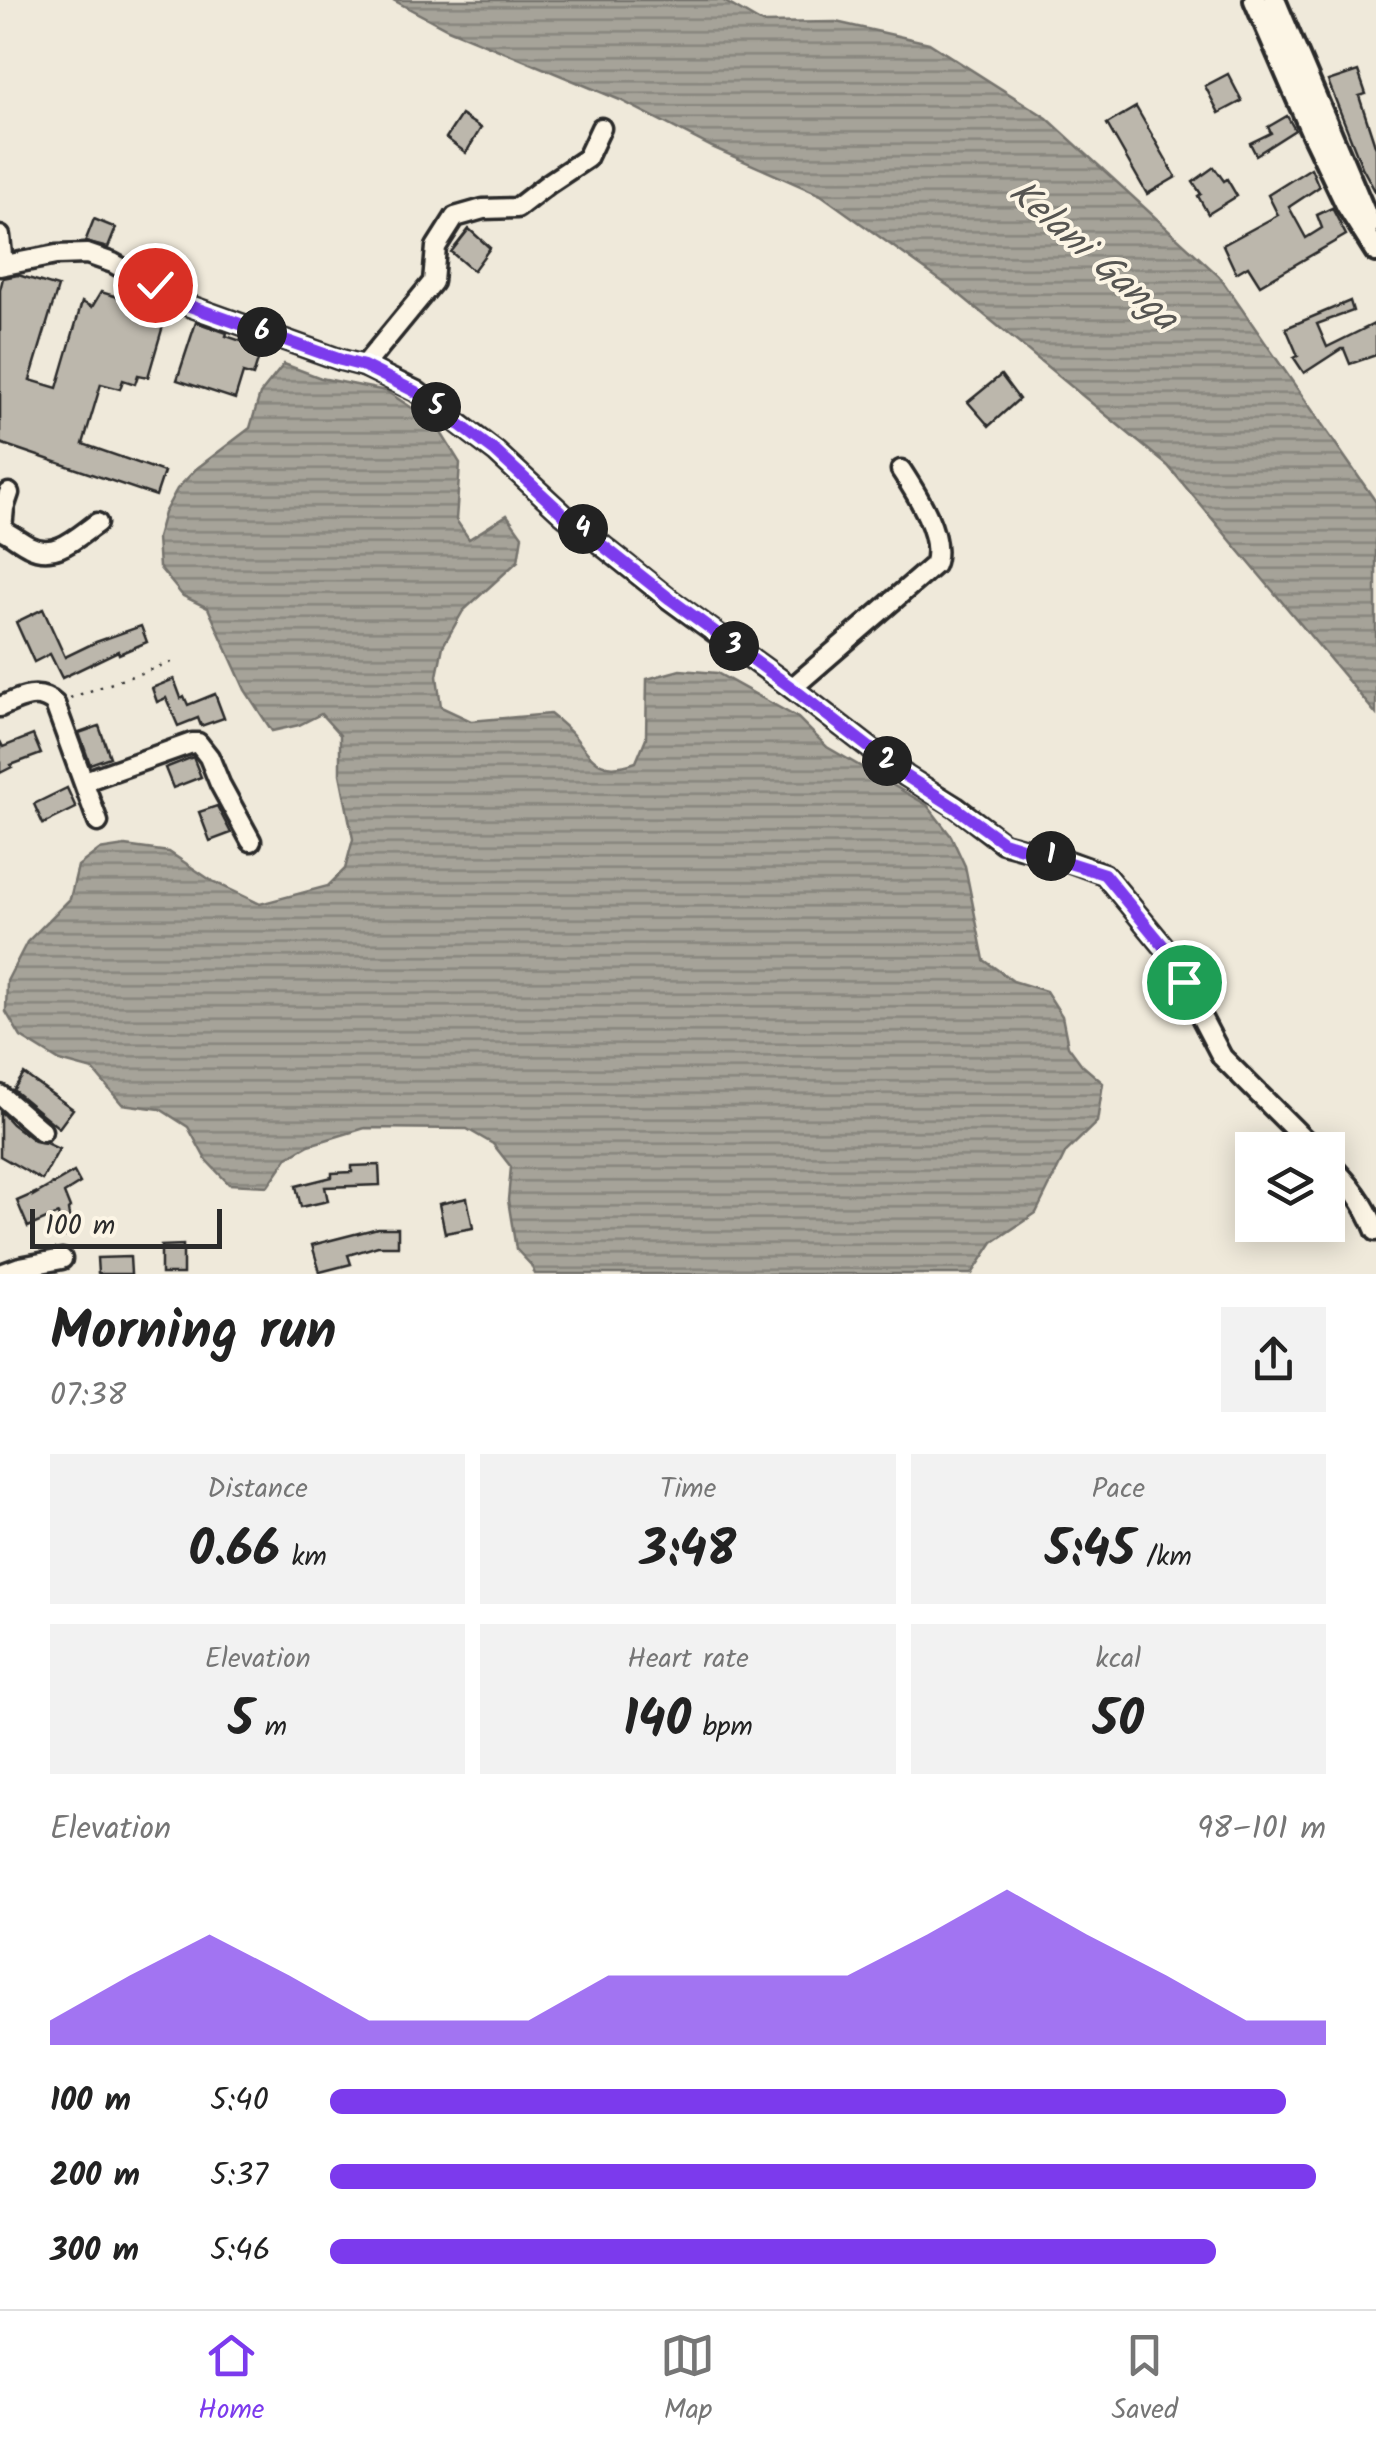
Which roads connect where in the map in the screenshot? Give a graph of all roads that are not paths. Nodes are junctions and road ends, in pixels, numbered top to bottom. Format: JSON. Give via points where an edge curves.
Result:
{"nodes":[{"id":1,"x":1255,"y":0,"type":"edge"},
{"id":2,"x":1274,"y":0,"type":"edge"},
{"id":3,"x":601,"y":128,"type":"dead end"},
{"id":4,"x":1361,"y":198,"type":"edge"},
{"id":5,"x":0,"y":236,"type":"edge"},
{"id":6,"x":1376,"y":243,"type":"edge"},
{"id":7,"x":1376,"y":251,"type":"edge"},
{"id":8,"x":1,"y":266,"type":"edge"},
{"id":9,"x":364,"y":366,"type":"junction"},
{"id":10,"x":901,"y":470,"type":"dead end"},
{"id":11,"x":9,"y":493,"type":"dead end"},
{"id":12,"x":98,"y":523,"type":"dead end"},
{"id":13,"x":1,"y":529,"type":"edge"},
{"id":14,"x":792,"y":688,"type":"junction"},
{"id":15,"x":0,"y":707,"type":"edge"},
{"id":16,"x":84,"y":780,"type":"junction"},
{"id":17,"x":98,"y":822,"type":"dead end"},
{"id":18,"x":251,"y":840,"type":"dead end"},
{"id":19,"x":0,"y":1095,"type":"edge"},
{"id":20,"x":42,"y":1131,"type":"dead end"},
{"id":21,"x":1297,"y":1132,"type":"edge"},
{"id":22,"x":1345,"y":1179,"type":"edge"},
{"id":23,"x":1376,"y":1231,"type":"edge"},
{"id":24,"x":62,"y":1259,"type":"dead end"},
{"id":25,"x":0,"y":1274,"type":"edge"}],
"edges":[{"from":1,"to":4,"type":"main road","via":[[1313,134]]},
{"from":2,"to":4,"type":"main road"},
{"from":3,"to":9,"type":"street","via":[[587,158],[517,208],[455,217],[436,247],[432,282]]},
{"from":4,"to":6,"type":"main road"},
{"from":4,"to":7,"type":"main road"},
{"from":5,"to":8,"type":"street"},
{"from":8,"to":9,"type":"street","via":[[87,254],[187,305]]},
{"from":9,"to":14,"type":"street","via":[[416,392],[496,452],[654,587]]},
{"from":10,"to":14,"type":"street","via":[[936,539],[934,565]]},
{"from":11,"to":13,"type":"street"},
{"from":12,"to":13,"type":"street","via":[[46,552]]},
{"from":14,"to":21,"type":"street","via":[[1003,842],[1104,874],[1165,948],[1222,1058]]},
{"from":15,"to":16,"type":"street","via":[[24,697],[49,698]]},
{"from":16,"to":17,"type":"street"},
{"from":16,"to":18,"type":"street","via":[[198,743]]},
{"from":19,"to":20,"type":"street"},
{"from":22,"to":23,"type":"street"},
{"from":24,"to":25,"type":"street"}]}
